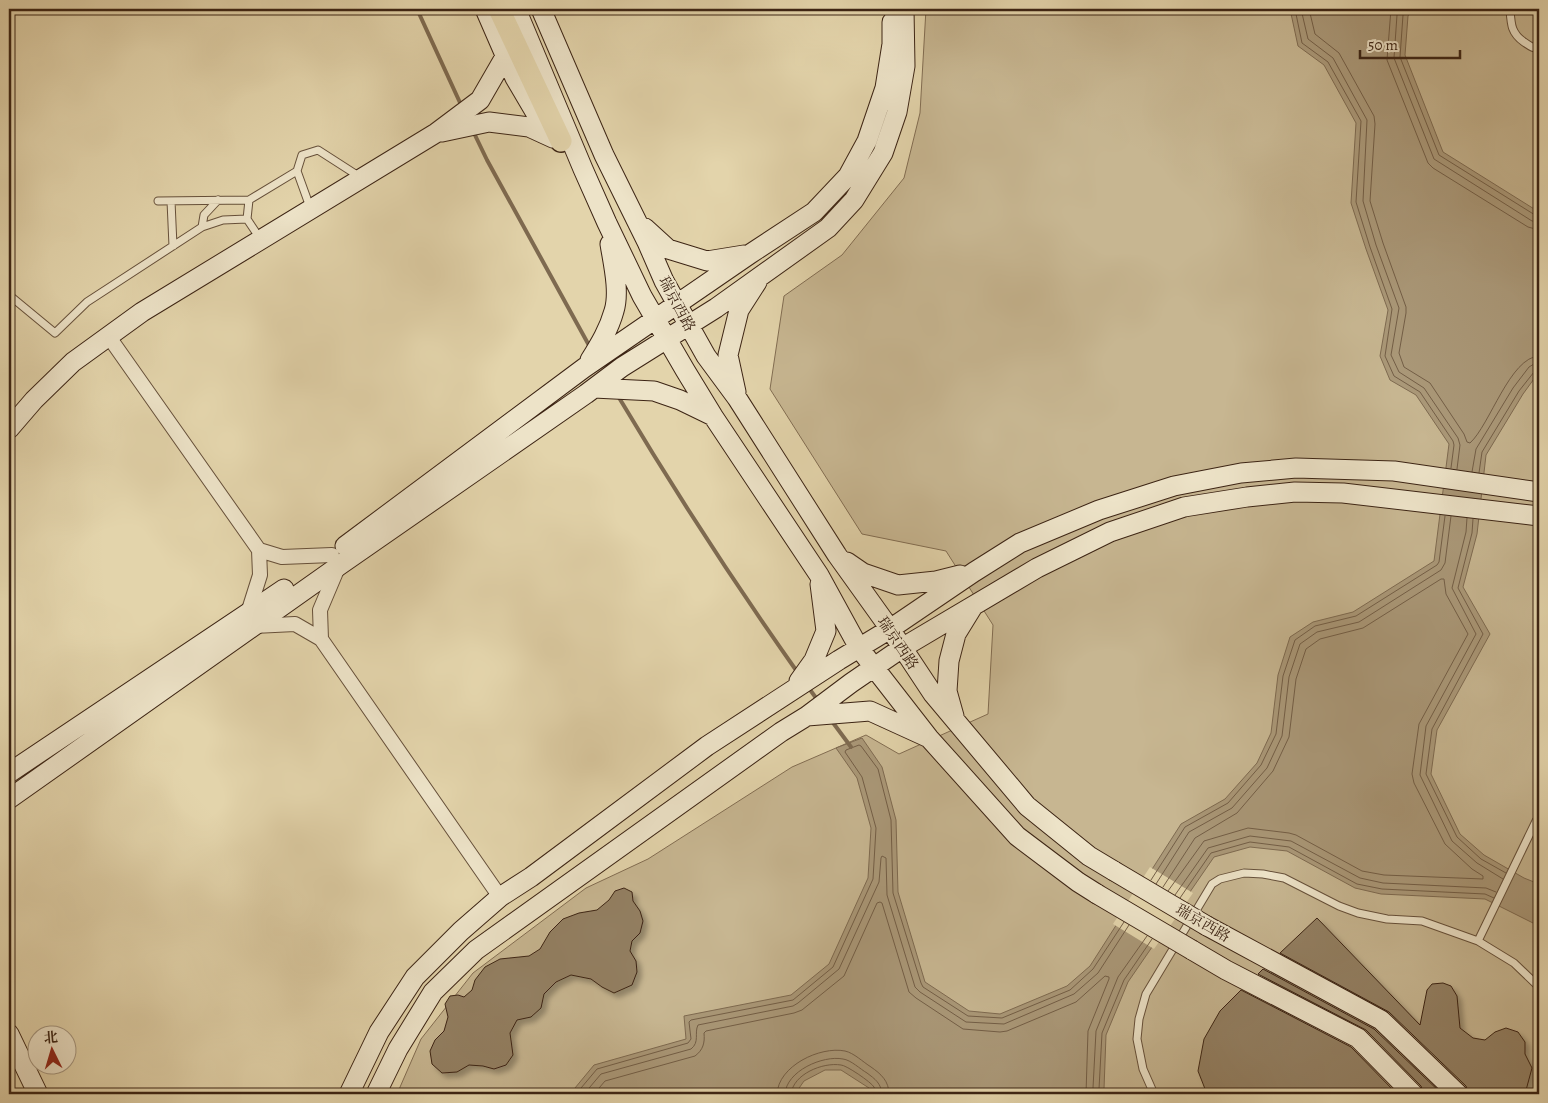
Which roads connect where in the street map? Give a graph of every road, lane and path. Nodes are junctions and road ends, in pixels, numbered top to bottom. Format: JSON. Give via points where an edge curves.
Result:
{"nodes":[{"id":1,"x":484,"y":9,"type":"edge"},
{"id":2,"x":498,"y":9,"type":"edge"},
{"id":3,"x":516,"y":9,"type":"edge"},
{"id":4,"x":541,"y":9,"type":"edge"},
{"id":5,"x":892,"y":9,"type":"edge"},
{"id":6,"x":904,"y":9,"type":"edge"},
{"id":7,"x":1510,"y":9,"type":"edge"},
{"id":8,"x":1539,"y":48,"type":"edge"},
{"id":9,"x":506,"y":55,"type":"junction"},
{"id":10,"x":437,"y":133,"type":"junction"},
{"id":11,"x":560,"y":141,"type":"junction"},
{"id":12,"x":583,"y":169,"type":"junction"},
{"id":13,"x":297,"y":171,"type":"junction"},
{"id":14,"x":362,"y":178,"type":"junction"},
{"id":15,"x":171,"y":200,"type":"junction"},
{"id":16,"x":218,"y":200,"type":"junction"},
{"id":17,"x":249,"y":200,"type":"junction"},
{"id":18,"x":158,"y":201,"type":"dead end"},
{"id":19,"x":311,"y":209,"type":"junction"},
{"id":20,"x":247,"y":219,"type":"junction"},
{"id":21,"x":637,"y":220,"type":"junction"},
{"id":22,"x":607,"y":223,"type":"junction"},
{"id":23,"x":202,"y":227,"type":"junction"},
{"id":24,"x":261,"y":240,"type":"junction"},
{"id":25,"x":173,"y":246,"type":"junction"},
{"id":26,"x":750,"y":254,"type":"junction"},
{"id":27,"x":765,"y":272,"type":"junction"},
{"id":28,"x":9,"y":296,"type":"edge"},
{"id":29,"x":677,"y":305,"type":"junction"},
{"id":30,"x":656,"y":319,"type":"junction"},
{"id":31,"x":688,"y":325,"type":"junction"},
{"id":32,"x":109,"y":337,"type":"junction"},
{"id":33,"x":667,"y":338,"type":"junction"},
{"id":34,"x":608,"y":342,"type":"junction"},
{"id":35,"x":590,"y":391,"type":"junction"},
{"id":36,"x":737,"y":398,"type":"junction"},
{"id":37,"x":713,"y":416,"type":"junction"},
{"id":38,"x":9,"y":429,"type":"edge"},
{"id":39,"x":1537,"y":492,"type":"edge"},
{"id":40,"x":1534,"y":516,"type":"edge"},
{"id":41,"x":1020,"y":542,"type":"junction"},
{"id":42,"x":259,"y":550,"type":"junction"},
{"id":43,"x":837,"y":555,"type":"junction"},
{"id":44,"x":336,"y":560,"type":"junction"},
{"id":45,"x":1038,"y":568,"type":"junction"},
{"id":46,"x":974,"y":572,"type":"junction"},
{"id":47,"x":819,"y":575,"type":"junction"},
{"id":48,"x":975,"y":604,"type":"junction"},
{"id":49,"x":251,"y":620,"type":"junction"},
{"id":50,"x":890,"y":629,"type":"junction"},
{"id":51,"x":321,"y":639,"type":"junction"},
{"id":52,"x":859,"y":648,"type":"junction"},
{"id":53,"x":902,"y":648,"type":"junction"},
{"id":54,"x":875,"y":667,"type":"junction"},
{"id":55,"x":791,"y":692,"type":"junction"},
{"id":56,"x":807,"y":716,"type":"junction"},
{"id":57,"x":955,"y":720,"type":"junction"},
{"id":58,"x":929,"y":738,"type":"junction"},
{"id":59,"x":707,"y":746,"type":"junction"},
{"id":60,"x":9,"y":773,"type":"edge"},
{"id":61,"x":724,"y":773,"type":"junction"},
{"id":62,"x":9,"y":799,"type":"edge"},
{"id":63,"x":1539,"y":818,"type":"edge"},
{"id":64,"x":500,"y":897,"type":"junction"},
{"id":65,"x":1478,"y":941,"type":"junction"},
{"id":66,"x":1539,"y":987,"type":"edge"},
{"id":67,"x":9,"y":1034,"type":"edge"},
{"id":68,"x":38,"y":1094,"type":"edge"},
{"id":69,"x":349,"y":1094,"type":"edge"},
{"id":70,"x":376,"y":1094,"type":"edge"},
{"id":71,"x":1154,"y":1094,"type":"edge"},
{"id":72,"x":1413,"y":1094,"type":"edge"},
{"id":73,"x":1458,"y":1094,"type":"edge"}],
"edges":[{"from":1,"to":9,"type":"street"},
{"from":2,"to":11,"type":"main road"},
{"from":3,"to":12,"type":"street","name":"瑞京西路"},
{"from":4,"to":21,"type":"street","name":"瑞京西路","via":[[604,155]]},
{"from":5,"to":26,"type":"street","via":[[892,44],[885,88],[867,140],[848,176],[814,212]]},
{"from":6,"to":27,"type":"street","via":[[905,66],[897,112],[883,153],[854,200],[828,228]]},
{"from":7,"to":8,"type":"lane","via":[[1511,24],[1517,37],[1533,48]]},
{"from":9,"to":10,"type":"street","via":[[480,100]]},
{"from":9,"to":11,"type":"street","via":[[534,112]]},
{"from":10,"to":11,"type":"street","via":[[490,122],[529,127]]},
{"from":10,"to":14,"type":"street"},
{"from":11,"to":12,"type":"street"},
{"from":12,"to":22,"type":"street","name":"瑞京西路"},
{"from":13,"to":14,"type":"lane","via":[[302,155],[318,150]]},
{"from":13,"to":17,"type":"lane"},
{"from":13,"to":19,"type":"lane"},
{"from":14,"to":19,"type":"street"},
{"from":15,"to":16,"type":"lane"},
{"from":15,"to":18,"type":"lane"},
{"from":15,"to":25,"type":"lane"},
{"from":16,"to":17,"type":"lane"},
{"from":16,"to":23,"type":"lane","via":[[204,215]]},
{"from":17,"to":20,"type":"lane"},
{"from":19,"to":24,"type":"street"},
{"from":20,"to":23,"type":"lane","via":[[223,220]]},
{"from":20,"to":24,"type":"lane"},
{"from":21,"to":26,"type":"street","via":[[668,249],[707,262]]},
{"from":21,"to":29,"type":"street","name":"瑞京西路"},
{"from":22,"to":30,"type":"street","name":"瑞京西路"},
{"from":22,"to":34,"type":"street","via":[[616,277],[615,309]]},
{"from":23,"to":25,"type":"lane"},
{"from":24,"to":32,"type":"street","via":[[142,312]]},
{"from":25,"to":28,"type":"lane","via":[[87,302],[55,333]]},
{"from":26,"to":29,"type":"street"},
{"from":27,"to":31,"type":"street"},
{"from":27,"to":36,"type":"street","via":[[739,310],[728,355]]},
{"from":29,"to":30,"type":"street"},
{"from":29,"to":31,"type":"street","name":"瑞京西路"},
{"from":30,"to":33,"type":"street","name":"瑞京西路"},
{"from":30,"to":34,"type":"street"},
{"from":31,"to":33,"type":"street"},
{"from":31,"to":36,"type":"street","name":"瑞京西路"},
{"from":32,"to":38,"type":"street","via":[[73,362]]},
{"from":32,"to":42,"type":"street"},
{"from":33,"to":35,"type":"street"},
{"from":33,"to":37,"type":"street","name":"瑞京西路"},
{"from":34,"to":44,"type":"street","via":[[580,371]]},
{"from":35,"to":37,"type":"street","via":[[654,391]]},
{"from":35,"to":44,"type":"street"},
{"from":36,"to":43,"type":"street","name":"瑞京西路"},
{"from":37,"to":47,"type":"street","name":"瑞京西路"},
{"from":39,"to":41,"type":"street","via":[[1394,471],[1296,468],[1240,473],[1174,486],[1099,510]]},
{"from":40,"to":45,"type":"street","via":[[1343,493],[1295,492],[1247,497],[1184,507],[1110,532]]},
{"from":41,"to":45,"type":"street","via":[[1014,554],[1016,565],[1025,571]]},
{"from":41,"to":46,"type":"street"},
{"from":42,"to":44,"type":"street","via":[[282,557]]},
{"from":42,"to":49,"type":"street","via":[[260,575]]},
{"from":43,"to":46,"type":"street","via":[[863,573],[898,584],[936,581]]},
{"from":43,"to":50,"type":"street","name":"瑞京西路"},
{"from":44,"to":49,"type":"street"},
{"from":44,"to":51,"type":"street","via":[[320,610]]},
{"from":45,"to":48,"type":"street"},
{"from":46,"to":50,"type":"street"},
{"from":47,"to":52,"type":"street","name":"瑞京西路"},
{"from":47,"to":55,"type":"street","via":[[826,631],[814,660]]},
{"from":48,"to":53,"type":"street"},
{"from":48,"to":57,"type":"street","via":[[956,634],[949,661],[947,691]]},
{"from":49,"to":51,"type":"street","via":[[295,624]]},
{"from":49,"to":60,"type":"street"},
{"from":49,"to":62,"type":"street"},
{"from":50,"to":52,"type":"street"},
{"from":50,"to":53,"type":"street","name":"瑞京西路"},
{"from":51,"to":64,"type":"street"},
{"from":52,"to":54,"type":"street","name":"瑞京西路"},
{"from":52,"to":55,"type":"street"},
{"from":53,"to":54,"type":"street"},
{"from":53,"to":57,"type":"street","name":"瑞京西路"},
{"from":54,"to":56,"type":"street"},
{"from":54,"to":58,"type":"street","name":"瑞京西路"},
{"from":55,"to":59,"type":"street"},
{"from":56,"to":58,"type":"street","via":[[870,711]]},
{"from":56,"to":61,"type":"street"},
{"from":57,"to":73,"type":"street","name":"瑞京西路","bridge":true,"via":[[1027,806],[1089,856],[1207,926],[1381,1020]]},
{"from":58,"to":72,"type":"street","name":"瑞京西路","bridge":true,"via":[[1017,836],[1078,882],[1226,970],[1358,1038]]},
{"from":59,"to":61,"type":"street","via":[[716,746],[725,752],[728,762]]},
{"from":59,"to":64,"type":"street"},
{"from":61,"to":70,"type":"street","via":[[476,950],[433,992],[398,1049]]},
{"from":63,"to":65,"type":"lane","via":[[1518,854]]},
{"from":64,"to":69,"type":"street","via":[[415,977],[379,1032]]},
{"from":65,"to":66,"type":"lane","via":[[1514,963]]},
{"from":65,"to":71,"type":"lane","via":[[1422,921],[1358,913],[1284,878],[1244,873],[1220,879],[1212,884],[1146,994],[1137,1039],[1143,1069]]},
{"from":67,"to":68,"type":"street"}]}
